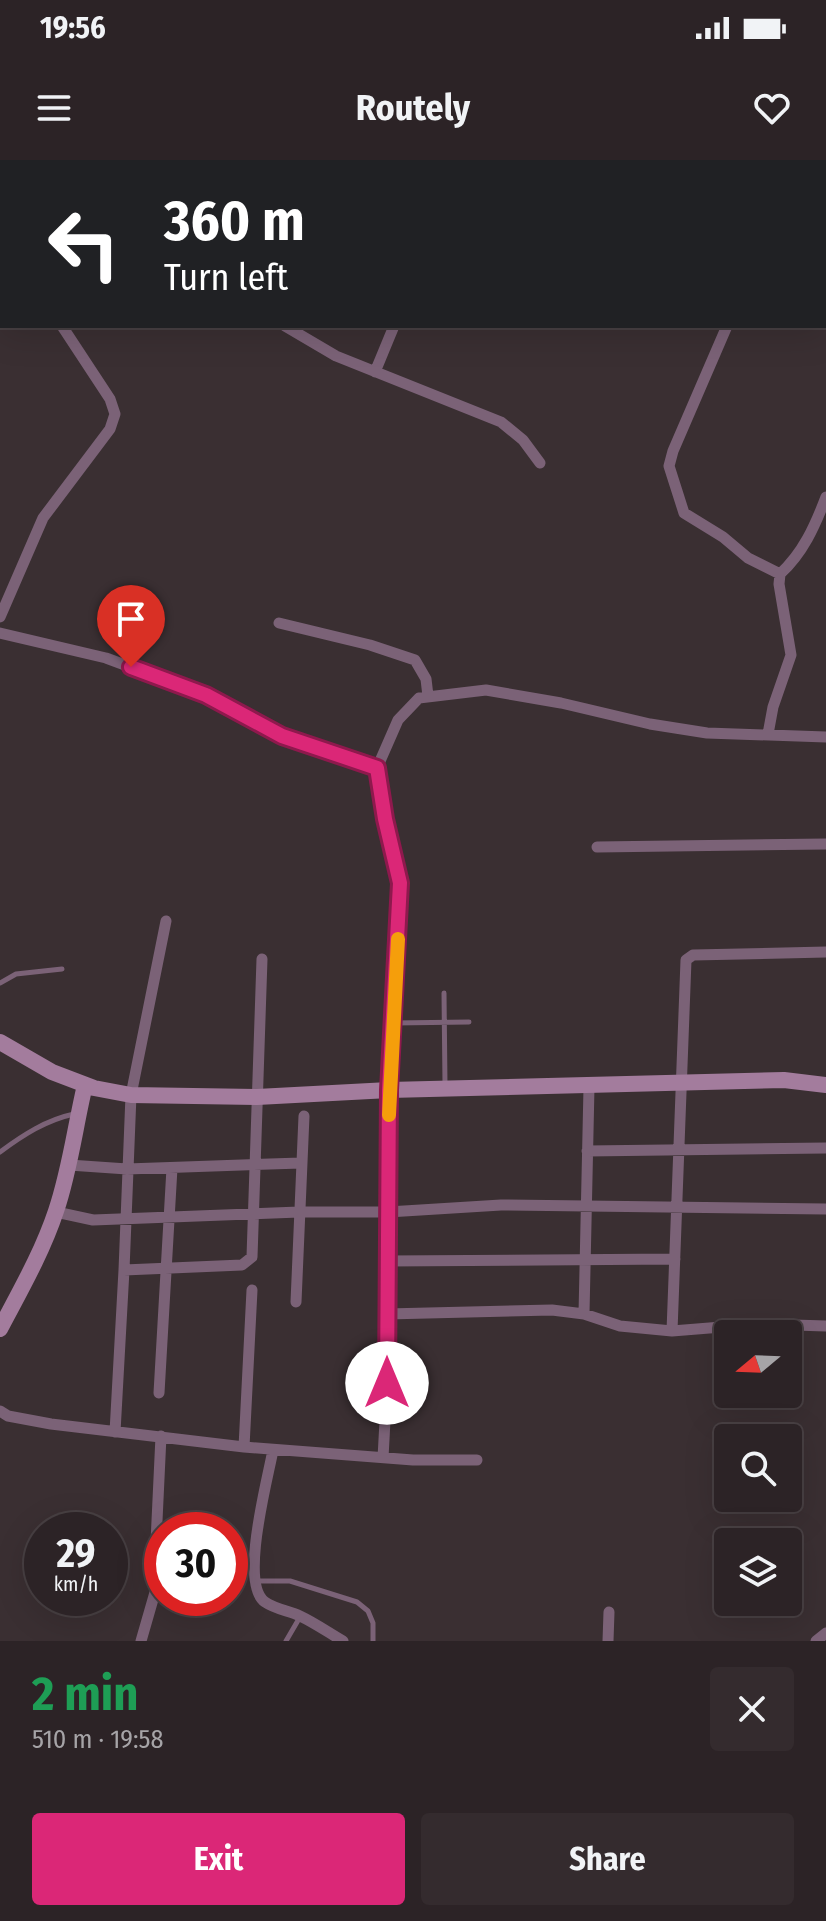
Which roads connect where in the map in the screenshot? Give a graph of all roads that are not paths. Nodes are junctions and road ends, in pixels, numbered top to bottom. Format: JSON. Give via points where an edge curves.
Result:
{"nodes":[{"id":1,"x":63,"y":328,"type":"edge"},
{"id":2,"x":288,"y":328,"type":"edge"},
{"id":3,"x":393,"y":328,"type":"edge"},
{"id":4,"x":726,"y":328,"type":"edge"},
{"id":5,"x":375,"y":372,"type":"junction"},
{"id":6,"x":540,"y":463,"type":"dead end"},
{"id":7,"x":826,"y":497,"type":"edge"},
{"id":8,"x":780,"y":574,"type":"junction"},
{"id":9,"x":0,"y":617,"type":"edge"},
{"id":10,"x":279,"y":623,"type":"dead end"},
{"id":11,"x":0,"y":633,"type":"edge"},
{"id":12,"x":428,"y":696,"type":"junction"},
{"id":13,"x":768,"y":734,"type":"junction"},
{"id":14,"x":826,"y":737,"type":"edge"},
{"id":15,"x":377,"y":768,"type":"junction"},
{"id":16,"x":826,"y":844,"type":"edge"},
{"id":17,"x":597,"y":847,"type":"dead end"},
{"id":18,"x":166,"y":921,"type":"dead end"},
{"id":19,"x":826,"y":952,"type":"edge"},
{"id":20,"x":262,"y":959,"type":"dead end"},
{"id":21,"x":62,"y":969,"type":"dead end"},
{"id":22,"x":0,"y":983,"type":"edge"},
{"id":23,"x":444,"y":993,"type":"dead end"},
{"id":24,"x":444,"y":1022,"type":"junction"},
{"id":25,"x":469,"y":1022,"type":"dead end"},
{"id":26,"x":393,"y":1023,"type":"junction"},
{"id":27,"x":0,"y":1042,"type":"edge"},
{"id":28,"x":680,"y":1083,"type":"junction"},
{"id":29,"x":85,"y":1085,"type":"junction"},
{"id":30,"x":826,"y":1085,"type":"edge"},
{"id":31,"x":589,"y":1087,"type":"junction"},
{"id":32,"x":445,"y":1089,"type":"junction"},
{"id":33,"x":389,"y":1090,"type":"junction"},
{"id":34,"x":131,"y":1095,"type":"junction"},
{"id":35,"x":257,"y":1097,"type":"junction"},
{"id":36,"x":78,"y":1113,"type":"junction"},
{"id":37,"x":304,"y":1116,"type":"dead end"},
{"id":38,"x":826,"y":1148,"type":"edge"},
{"id":39,"x":587,"y":1151,"type":"junction"},
{"id":40,"x":677,"y":1151,"type":"junction"},
{"id":41,"x":0,"y":1152,"type":"edge"},
{"id":42,"x":301,"y":1163,"type":"junction"},
{"id":43,"x":69,"y":1165,"type":"junction"},
{"id":44,"x":256,"y":1166,"type":"junction"},
{"id":45,"x":172,"y":1168,"type":"junction"},
{"id":46,"x":127,"y":1169,"type":"junction"},
{"id":47,"x":587,"y":1205,"type":"junction"},
{"id":48,"x":676,"y":1207,"type":"junction"},
{"id":49,"x":826,"y":1209,"type":"edge"},
{"id":50,"x":56,"y":1212,"type":"junction"},
{"id":51,"x":299,"y":1212,"type":"junction"},
{"id":52,"x":388,"y":1212,"type":"junction"},
{"id":53,"x":255,"y":1213,"type":"junction"},
{"id":54,"x":169,"y":1218,"type":"junction"},
{"id":55,"x":125,"y":1219,"type":"junction"},
{"id":56,"x":585,"y":1259,"type":"junction"},
{"id":57,"x":675,"y":1259,"type":"junction"},
{"id":58,"x":387,"y":1261,"type":"junction"},
{"id":59,"x":167,"y":1268,"type":"junction"},
{"id":60,"x":124,"y":1270,"type":"junction"},
{"id":61,"x":252,"y":1290,"type":"dead end"},
{"id":62,"x":296,"y":1302,"type":"dead end"},
{"id":63,"x":387,"y":1314,"type":"junction"},
{"id":64,"x":584,"y":1314,"type":"junction"},
{"id":65,"x":826,"y":1326,"type":"edge"},
{"id":66,"x":0,"y":1329,"type":"edge"},
{"id":67,"x":672,"y":1331,"type":"junction"},
{"id":68,"x":159,"y":1393,"type":"dead end"},
{"id":69,"x":0,"y":1411,"type":"edge"},
{"id":70,"x":115,"y":1432,"type":"junction"},
{"id":71,"x":161,"y":1436,"type":"junction"},
{"id":72,"x":244,"y":1447,"type":"junction"},
{"id":73,"x":273,"y":1450,"type":"junction"},
{"id":74,"x":383,"y":1458,"type":"junction"},
{"id":75,"x":477,"y":1460,"type":"dead end"},
{"id":76,"x":255,"y":1581,"type":"junction"},
{"id":77,"x":609,"y":1612,"type":"dead end"},
{"id":78,"x":301,"y":1616,"type":"junction"},
{"id":79,"x":826,"y":1633,"type":"edge"},
{"id":80,"x":141,"y":1641,"type":"edge"},
{"id":81,"x":286,"y":1641,"type":"edge"},
{"id":82,"x":343,"y":1641,"type":"edge"},
{"id":83,"x":373,"y":1641,"type":"edge"},
{"id":84,"x":608,"y":1641,"type":"edge"},
{"id":85,"x":816,"y":1641,"type":"edge"}],
"edges":[{"from":1,"to":9,"type":"street","via":[[115,414],[110,429],[43,518]]},
{"from":2,"to":5,"type":"street"},
{"from":3,"to":5,"type":"street"},
{"from":4,"to":8,"type":"street","via":[[669,466],[684,513]]},
{"from":5,"to":6,"type":"street","via":[[501,422]]},
{"from":7,"to":8,"type":"street","via":[[814,530]]},
{"from":8,"to":13,"type":"street","via":[[791,655]]},
{"from":10,"to":12,"type":"street","via":[[415,660]]},
{"from":11,"to":15,"type":"street","via":[[106,658],[206,695],[282,736]]},
{"from":12,"to":13,"type":"street","via":[[486,690],[665,727]]},
{"from":12,"to":15,"type":"street","via":[[419,698],[398,720]]},
{"from":13,"to":14,"type":"street"},
{"from":15,"to":26,"type":"street","via":[[400,883]]},
{"from":16,"to":17,"type":"street"},
{"from":18,"to":34,"type":"street"},
{"from":19,"to":28,"type":"street","via":[[689,956]]},
{"from":20,"to":35,"type":"street"},
{"from":21,"to":22,"type":"lane","via":[[16,974]]},
{"from":23,"to":24,"type":"lane"},
{"from":24,"to":25,"type":"lane"},
{"from":24,"to":26,"type":"lane"},
{"from":24,"to":32,"type":"lane"},
{"from":26,"to":33,"type":"street"},
{"from":27,"to":29,"type":"street"},
{"from":28,"to":30,"type":"street","via":[[784,1080]]},
{"from":28,"to":31,"type":"street"},
{"from":28,"to":40,"type":"street"},
{"from":29,"to":34,"type":"street"},
{"from":29,"to":36,"type":"street"},
{"from":31,"to":32,"type":"street"},
{"from":31,"to":39,"type":"street"},
{"from":32,"to":33,"type":"street"},
{"from":33,"to":35,"type":"street"},
{"from":33,"to":52,"type":"street"},
{"from":34,"to":35,"type":"street"},
{"from":34,"to":46,"type":"street"},
{"from":35,"to":44,"type":"street"},
{"from":36,"to":41,"type":"lane","via":[[29,1132]]},
{"from":36,"to":43,"type":"street"},
{"from":37,"to":42,"type":"street"},
{"from":38,"to":40,"type":"street"},
{"from":39,"to":40,"type":"street"},
{"from":39,"to":47,"type":"street"},
{"from":40,"to":48,"type":"street"},
{"from":42,"to":44,"type":"street"},
{"from":42,"to":51,"type":"street"},
{"from":43,"to":46,"type":"street"},
{"from":43,"to":50,"type":"street"},
{"from":44,"to":45,"type":"street"},
{"from":44,"to":53,"type":"street"},
{"from":45,"to":46,"type":"street"},
{"from":45,"to":54,"type":"street"},
{"from":46,"to":55,"type":"street"},
{"from":47,"to":48,"type":"street"},
{"from":47,"to":52,"type":"street"},
{"from":47,"to":56,"type":"street"},
{"from":48,"to":49,"type":"street"},
{"from":48,"to":57,"type":"street"},
{"from":50,"to":55,"type":"street","via":[[93,1220]]},
{"from":50,"to":66,"type":"street"},
{"from":51,"to":52,"type":"street"},
{"from":51,"to":53,"type":"street"},
{"from":51,"to":62,"type":"street"},
{"from":52,"to":58,"type":"street"},
{"from":53,"to":54,"type":"street"},
{"from":53,"to":59,"type":"street","via":[[248,1262]]},
{"from":54,"to":55,"type":"street"},
{"from":54,"to":59,"type":"street"},
{"from":55,"to":60,"type":"street"},
{"from":56,"to":57,"type":"street"},
{"from":56,"to":58,"type":"street"},
{"from":56,"to":64,"type":"street"},
{"from":57,"to":67,"type":"street"},
{"from":58,"to":63,"type":"street"},
{"from":59,"to":60,"type":"street"},
{"from":59,"to":68,"type":"street"},
{"from":60,"to":70,"type":"street"},
{"from":61,"to":72,"type":"street"},
{"from":63,"to":64,"type":"street"},
{"from":63,"to":74,"type":"street"},
{"from":64,"to":67,"type":"street","via":[[620,1326]]},
{"from":65,"to":67,"type":"street","via":[[759,1324]]},
{"from":69,"to":70,"type":"street"},
{"from":70,"to":71,"type":"street"},
{"from":71,"to":72,"type":"street"},
{"from":71,"to":80,"type":"street","via":[[156,1542],[162,1568]]},
{"from":72,"to":73,"type":"street"},
{"from":73,"to":74,"type":"street"},
{"from":73,"to":76,"type":"street","via":[[255,1544]]},
{"from":74,"to":75,"type":"street"},
{"from":76,"to":78,"type":"street","via":[[265,1602]]},
{"from":76,"to":83,"type":"lane","via":[[290,1581],[357,1602],[373,1623]]},
{"from":77,"to":84,"type":"street"},
{"from":78,"to":81,"type":"lane"},
{"from":78,"to":82,"type":"street"},
{"from":79,"to":85,"type":"street"}]}
